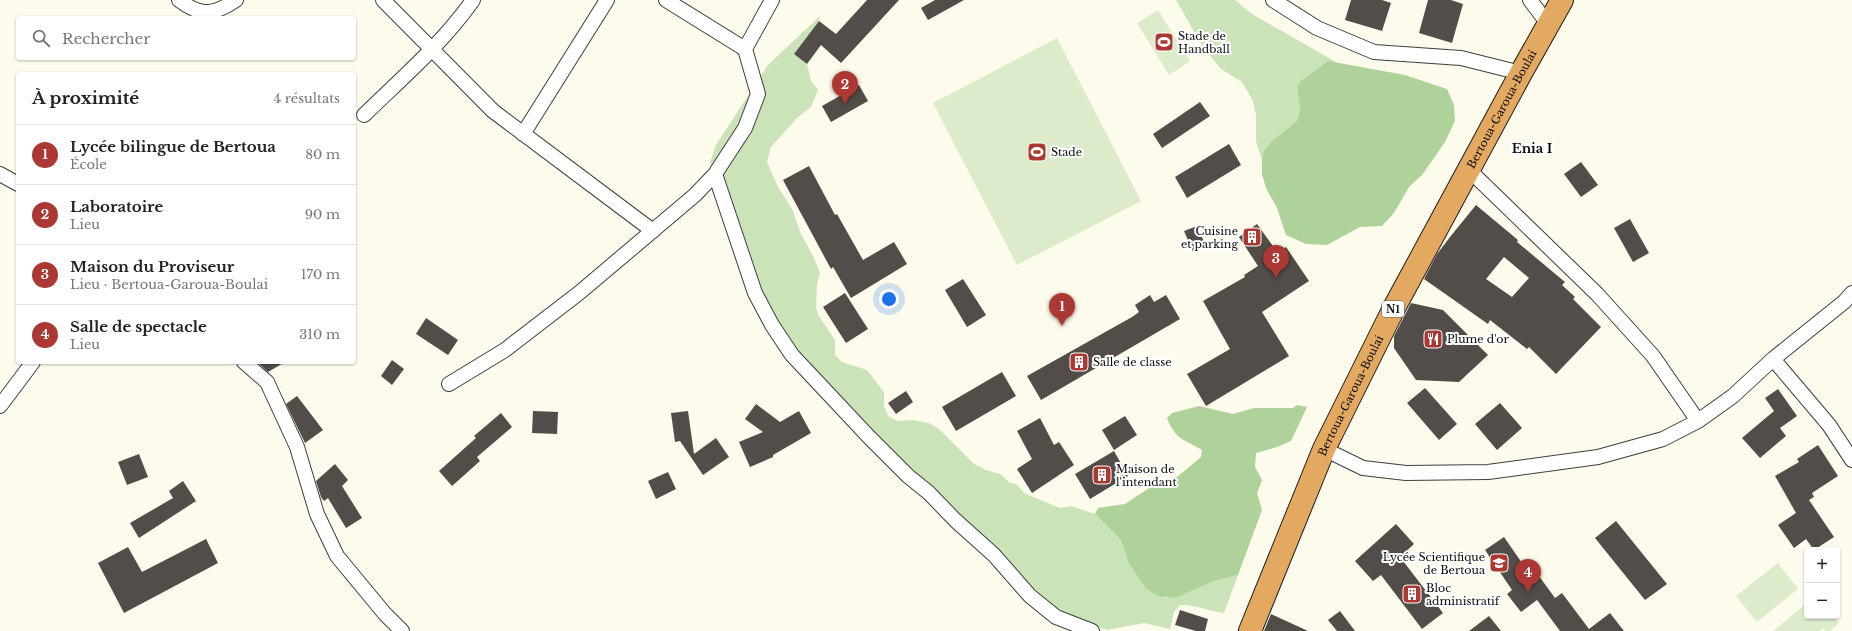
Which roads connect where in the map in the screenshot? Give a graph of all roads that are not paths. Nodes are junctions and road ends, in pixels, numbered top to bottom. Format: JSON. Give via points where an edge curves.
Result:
{"nodes":[{"id":1,"x":178,"y":0,"type":"edge"},
{"id":2,"x":236,"y":0,"type":"edge"},
{"id":3,"x":383,"y":0,"type":"edge"},
{"id":4,"x":473,"y":0,"type":"edge"},
{"id":5,"x":607,"y":0,"type":"edge"},
{"id":6,"x":666,"y":0,"type":"edge"},
{"id":7,"x":772,"y":0,"type":"edge"},
{"id":8,"x":1273,"y":0,"type":"edge"},
{"id":9,"x":1530,"y":0,"type":"edge"},
{"id":10,"x":1562,"y":0,"type":"edge"},
{"id":11,"x":1548,"y":24,"type":"junction"},
{"id":12,"x":744,"y":48,"type":"junction"},
{"id":13,"x":432,"y":49,"type":"junction"},
{"id":14,"x":1521,"y":73,"type":"junction"},
{"id":15,"x":364,"y":115,"type":"dead end"},
{"id":16,"x":523,"y":134,"type":"junction"},
{"id":17,"x":1468,"y":169,"type":"junction"},
{"id":18,"x":0,"y":174,"type":"edge"},
{"id":19,"x":714,"y":174,"type":"junction"},
{"id":20,"x":16,"y":183,"type":"edge"},
{"id":21,"x":653,"y":230,"type":"junction"},
{"id":22,"x":1852,"y":293,"type":"edge"},
{"id":23,"x":1773,"y":359,"type":"junction"},
{"id":24,"x":32,"y":364,"type":"edge"},
{"id":25,"x":246,"y":364,"type":"edge"},
{"id":26,"x":449,"y":384,"type":"dead end"},
{"id":27,"x":0,"y":406,"type":"edge"},
{"id":28,"x":1698,"y":421,"type":"junction"},
{"id":29,"x":1324,"y":449,"type":"junction"},
{"id":30,"x":1852,"y":460,"type":"edge"},
{"id":31,"x":402,"y":631,"type":"edge"},
{"id":32,"x":1092,"y":631,"type":"edge"},
{"id":33,"x":1250,"y":631,"type":"edge"}],
"edges":[{"from":1,"to":2,"type":"street","via":[[205,13],[222,10]]},
{"from":3,"to":13,"type":"street"},
{"from":4,"to":13,"type":"street"},
{"from":5,"to":16,"type":"street"},
{"from":6,"to":12,"type":"street"},
{"from":7,"to":12,"type":"street"},
{"from":8,"to":14,"type":"street","via":[[1317,28],[1374,52],[1462,58]]},
{"from":9,"to":11,"type":"street"},
{"from":10,"to":11,"type":"highway","name":"Bertoua-Garoua-Boulai","number":"N1"},
{"from":11,"to":14,"type":"highway","name":"Bertoua-Garoua-Boulai","number":"N1"},
{"from":12,"to":19,"type":"street","via":[[758,94],[745,128]]},
{"from":13,"to":15,"type":"street"},
{"from":13,"to":16,"type":"street","via":[[492,111]]},
{"from":14,"to":17,"type":"highway","name":"Bertoua-Garoua-Boulai","number":"N1"},
{"from":16,"to":21,"type":"street"},
{"from":17,"to":28,"type":"street","via":[[1597,294],[1653,356]]},
{"from":17,"to":29,"type":"highway","name":"Bertoua-Garoua-Boulai","number":"N1","via":[[1395,306]]},
{"from":18,"to":20,"type":"street"},
{"from":19,"to":21,"type":"street","via":[[695,195]]},
{"from":19,"to":32,"type":"street","via":[[755,293],[792,355],[908,476],[929,492],[955,520],[994,555],[1030,596],[1056,616]]},
{"from":21,"to":26,"type":"street","via":[[579,293],[505,350]]},
{"from":22,"to":23,"type":"street"},
{"from":23,"to":28,"type":"street","via":[[1733,396]]},
{"from":23,"to":30,"type":"street","via":[[1829,425]]},
{"from":24,"to":27,"type":"street"},
{"from":25,"to":31,"type":"street","via":[[267,382],[297,447],[317,514],[337,556]]},
{"from":28,"to":29,"type":"street","via":[[1663,439],[1598,457],[1488,472],[1406,473],[1363,468]]},
{"from":29,"to":33,"type":"highway","name":"Bertoua-Garoua-Boulai","number":"N1"}]}
